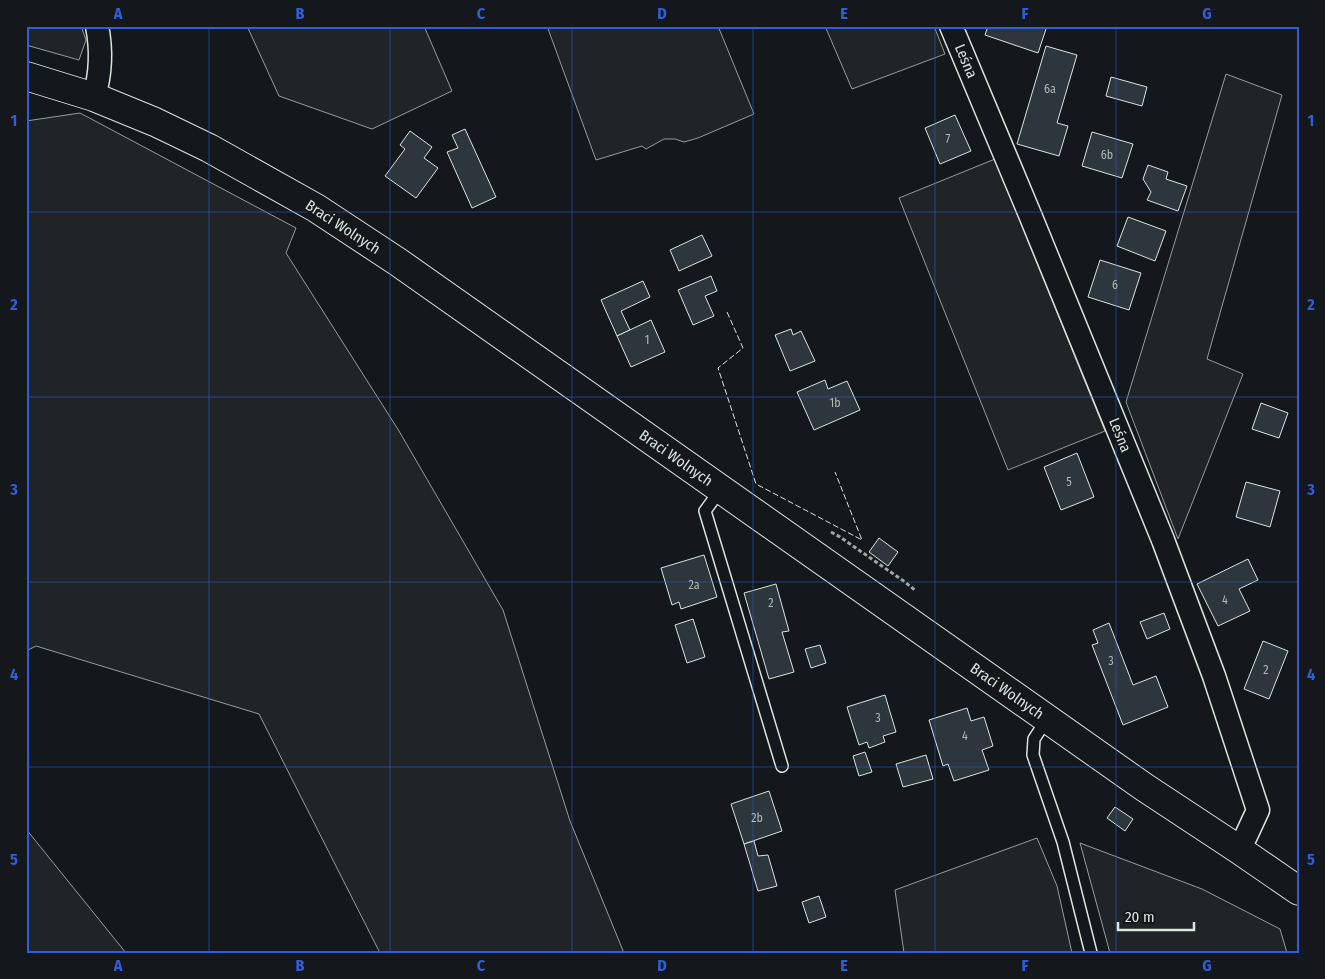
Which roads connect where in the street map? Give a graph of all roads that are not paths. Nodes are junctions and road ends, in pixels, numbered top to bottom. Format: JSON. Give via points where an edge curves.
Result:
{"nodes":[{"id":1,"x":98,"y":26,"type":"edge"},
{"id":2,"x":951,"y":26,"type":"edge"},
{"id":3,"x":26,"y":76,"type":"edge"},
{"id":4,"x":94,"y":98,"type":"junction"},
{"id":5,"x":721,"y":489,"type":"junction"},
{"id":6,"x":1047,"y":719,"type":"junction"},
{"id":7,"x":782,"y":766,"type":"dead end"},
{"id":8,"x":1238,"y":849,"type":"junction"},
{"id":9,"x":1299,"y":891,"type":"edge"},
{"id":10,"x":1091,"y":953,"type":"edge"}],
"edges":[{"from":1,"to":4,"type":"street","via":[[102,48]]},
{"from":2,"to":8,"type":"street","name":"Leśna","via":[[1163,540],[1214,676],[1258,810]]},
{"from":3,"to":4,"type":"main road","name":"Braci Wolnych"},
{"from":4,"to":5,"type":"main road","name":"Braci Wolnych","via":[[209,148],[316,208]]},
{"from":5,"to":6,"type":"main road","name":"Braci Wolnych"},
{"from":5,"to":7,"type":"lane","via":[[705,512]]},
{"from":6,"to":8,"type":"main road","name":"Braci Wolnych"},
{"from":6,"to":10,"type":"lane","via":[[1034,739],[1033,755],[1063,842]]},
{"from":8,"to":9,"type":"main road","name":"Braci Wolnych"}]}
